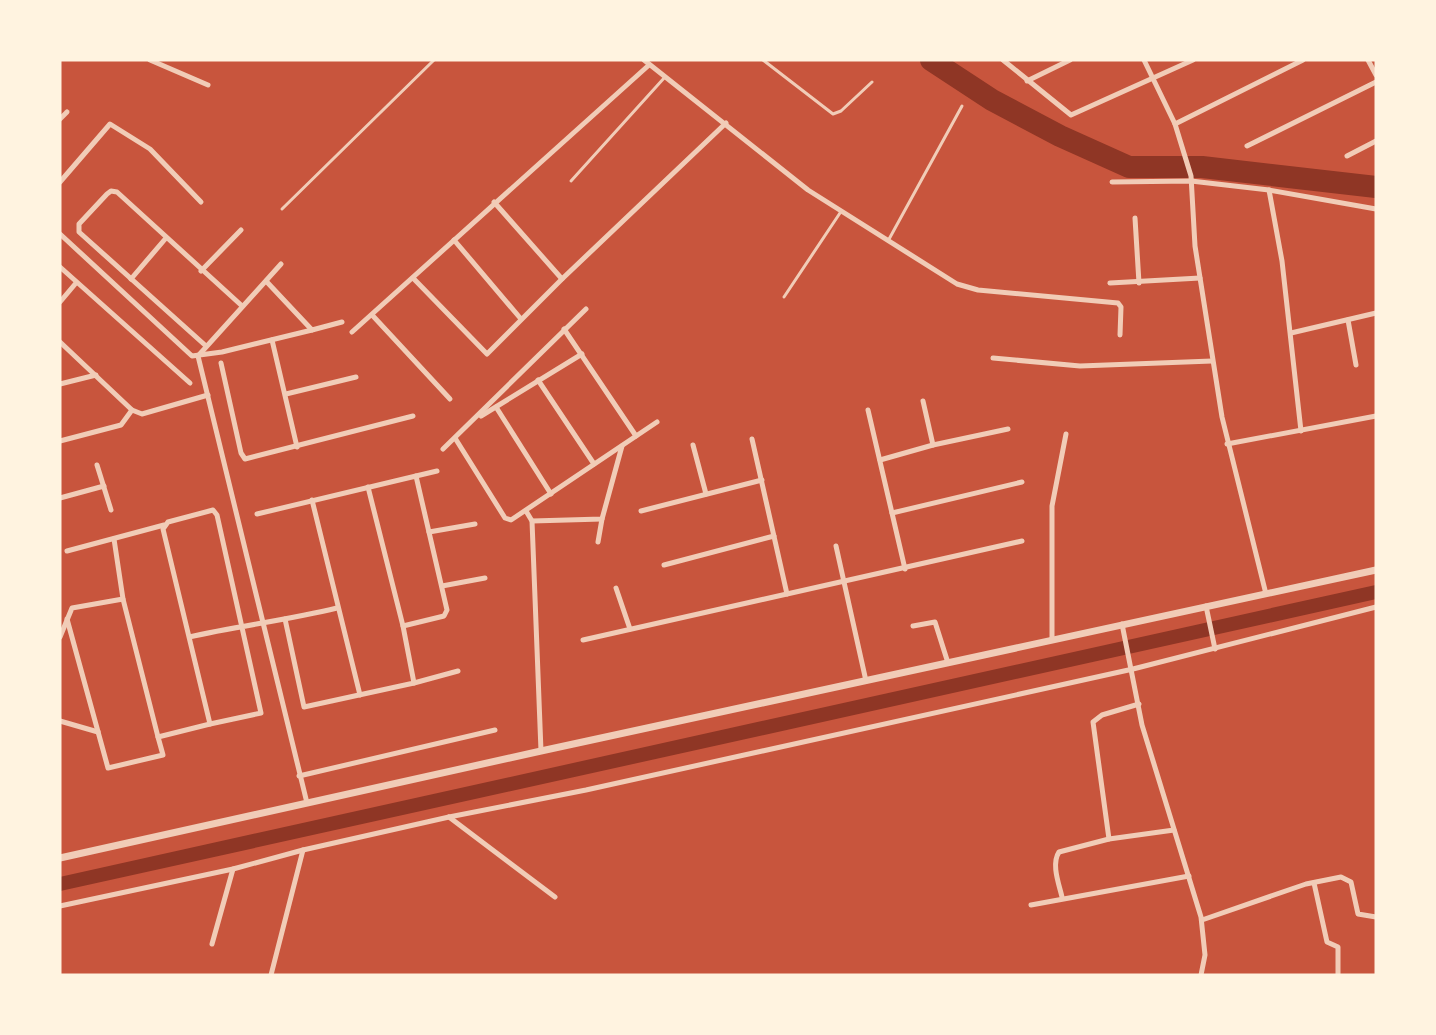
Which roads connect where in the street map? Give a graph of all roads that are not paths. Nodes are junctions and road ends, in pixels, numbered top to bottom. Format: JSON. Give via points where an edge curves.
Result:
{"nodes":[{"id":1,"x":150,"y":60,"type":"edge"},
{"id":2,"x":434,"y":60,"type":"edge"},
{"id":3,"x":644,"y":60,"type":"edge"},
{"id":4,"x":763,"y":60,"type":"edge"},
{"id":5,"x":1003,"y":60,"type":"edge"},
{"id":6,"x":1070,"y":60,"type":"edge"},
{"id":7,"x":1144,"y":60,"type":"edge"},
{"id":8,"x":1193,"y":60,"type":"edge"},
{"id":9,"x":1303,"y":60,"type":"edge"},
{"id":10,"x":1368,"y":60,"type":"edge"},
{"id":11,"x":649,"y":65,"type":"junction"},
{"id":12,"x":1376,"y":75,"type":"edge"},
{"id":13,"x":665,"y":77,"type":"junction"},
{"id":14,"x":1154,"y":79,"type":"junction"},
{"id":15,"x":1026,"y":81,"type":"junction"},
{"id":16,"x":872,"y":82,"type":"dead end"},
{"id":17,"x":1376,"y":82,"type":"edge"},
{"id":18,"x":208,"y":84,"type":"dead end"},
{"id":19,"x":962,"y":106,"type":"dead end"},
{"id":20,"x":67,"y":112,"type":"dead end"},
{"id":21,"x":60,"y":119,"type":"edge"},
{"id":22,"x":726,"y":123,"type":"junction"},
{"id":23,"x":1175,"y":124,"type":"junction"},
{"id":24,"x":1376,"y":141,"type":"edge"},
{"id":25,"x":1247,"y":146,"type":"dead end"},
{"id":26,"x":1347,"y":156,"type":"dead end"},
{"id":27,"x":1191,"y":178,"type":"junction"},
{"id":28,"x":571,"y":181,"type":"dead end"},
{"id":29,"x":60,"y":182,"type":"edge"},
{"id":30,"x":1112,"y":182,"type":"dead end"},
{"id":31,"x":1269,"y":190,"type":"junction"},
{"id":32,"x":201,"y":202,"type":"dead end"},
{"id":33,"x":494,"y":202,"type":"junction"},
{"id":34,"x":282,"y":209,"type":"dead end"},
{"id":35,"x":1376,"y":209,"type":"edge"},
{"id":36,"x":840,"y":213,"type":"junction"},
{"id":37,"x":1135,"y":218,"type":"dead end"},
{"id":38,"x":241,"y":230,"type":"dead end"},
{"id":39,"x":60,"y":234,"type":"edge"},
{"id":40,"x":166,"y":238,"type":"junction"},
{"id":41,"x":454,"y":240,"type":"junction"},
{"id":42,"x":887,"y":242,"type":"junction"},
{"id":43,"x":280,"y":264,"type":"dead end"},
{"id":44,"x":60,"y":267,"type":"edge"},
{"id":45,"x":201,"y":271,"type":"junction"},
{"id":46,"x":413,"y":278,"type":"junction"},
{"id":47,"x":131,"y":279,"type":"junction"},
{"id":48,"x":562,"y":279,"type":"junction"},
{"id":49,"x":1200,"y":279,"type":"junction"},
{"id":50,"x":266,"y":281,"type":"junction"},
{"id":51,"x":75,"y":283,"type":"junction"},
{"id":52,"x":1110,"y":283,"type":"dead end"},
{"id":53,"x":1139,"y":284,"type":"junction"},
{"id":54,"x":784,"y":297,"type":"dead end"},
{"id":55,"x":60,"y":302,"type":"edge"},
{"id":56,"x":241,"y":305,"type":"junction"},
{"id":57,"x":586,"y":309,"type":"dead end"},
{"id":58,"x":1376,"y":313,"type":"edge"},
{"id":59,"x":373,"y":316,"type":"junction"},
{"id":60,"x":521,"y":319,"type":"junction"},
{"id":61,"x":1348,"y":320,"type":"junction"},
{"id":62,"x":342,"y":322,"type":"dead end"},
{"id":63,"x":564,"y":329,"type":"junction"},
{"id":64,"x":312,"y":330,"type":"junction"},
{"id":65,"x":352,"y":332,"type":"dead end"},
{"id":66,"x":1291,"y":333,"type":"junction"},
{"id":67,"x":1120,"y":335,"type":"dead end"},
{"id":68,"x":272,"y":340,"type":"junction"},
{"id":69,"x":60,"y":342,"type":"edge"},
{"id":70,"x":206,"y":346,"type":"junction"},
{"id":71,"x":582,"y":354,"type":"junction"},
{"id":72,"x":198,"y":356,"type":"junction"},
{"id":73,"x":993,"y":358,"type":"dead end"},
{"id":74,"x":1212,"y":361,"type":"junction"},
{"id":75,"x":221,"y":363,"type":"dead end"},
{"id":76,"x":1356,"y":365,"type":"dead end"},
{"id":77,"x":96,"y":375,"type":"junction"},
{"id":78,"x":356,"y":377,"type":"dead end"},
{"id":79,"x":538,"y":380,"type":"junction"},
{"id":80,"x":190,"y":383,"type":"dead end"},
{"id":81,"x":60,"y":384,"type":"edge"},
{"id":82,"x":208,"y":394,"type":"junction"},
{"id":83,"x":286,"y":394,"type":"junction"},
{"id":84,"x":450,"y":399,"type":"dead end"},
{"id":85,"x":923,"y":401,"type":"dead end"},
{"id":86,"x":496,"y":407,"type":"junction"},
{"id":87,"x":132,"y":410,"type":"junction"},
{"id":88,"x":868,"y":410,"type":"dead end"},
{"id":89,"x":413,"y":416,"type":"dead end"},
{"id":90,"x":1376,"y":416,"type":"edge"},
{"id":91,"x":475,"y":419,"type":"junction"},
{"id":92,"x":657,"y":422,"type":"dead end"},
{"id":93,"x":1008,"y":429,"type":"dead end"},
{"id":94,"x":1302,"y":431,"type":"junction"},
{"id":95,"x":1066,"y":434,"type":"dead end"},
{"id":96,"x":636,"y":436,"type":"junction"},
{"id":97,"x":455,"y":438,"type":"junction"},
{"id":98,"x":752,"y":439,"type":"dead end"},
{"id":99,"x":60,"y":441,"type":"edge"},
{"id":100,"x":1227,"y":444,"type":"junction"},
{"id":101,"x":933,"y":445,"type":"junction"},
{"id":102,"x":622,"y":446,"type":"junction"},
{"id":103,"x":693,"y":446,"type":"dead end"},
{"id":104,"x":297,"y":447,"type":"junction"},
{"id":105,"x":442,"y":449,"type":"dead end"},
{"id":106,"x":880,"y":460,"type":"junction"},
{"id":107,"x":594,"y":464,"type":"junction"},
{"id":108,"x":97,"y":465,"type":"dead end"},
{"id":109,"x":437,"y":471,"type":"dead end"},
{"id":110,"x":416,"y":476,"type":"junction"},
{"id":111,"x":762,"y":480,"type":"junction"},
{"id":112,"x":1022,"y":482,"type":"dead end"},
{"id":113,"x":104,"y":486,"type":"junction"},
{"id":114,"x":368,"y":487,"type":"junction"},
{"id":115,"x":551,"y":494,"type":"junction"},
{"id":116,"x":706,"y":494,"type":"junction"},
{"id":117,"x":60,"y":498,"type":"edge"},
{"id":118,"x":312,"y":500,"type":"junction"},
{"id":119,"x":111,"y":510,"type":"dead end"},
{"id":120,"x":526,"y":511,"type":"junction"},
{"id":121,"x":641,"y":511,"type":"dead end"},
{"id":122,"x":892,"y":513,"type":"junction"},
{"id":123,"x":257,"y":514,"type":"dead end"},
{"id":124,"x":603,"y":519,"type":"junction"},
{"id":125,"x":532,"y":521,"type":"junction"},
{"id":126,"x":475,"y":524,"type":"dead end"},
{"id":127,"x":164,"y":525,"type":"junction"},
{"id":128,"x":429,"y":532,"type":"junction"},
{"id":129,"x":774,"y":536,"type":"junction"},
{"id":130,"x":114,"y":539,"type":"junction"},
{"id":131,"x":1022,"y":541,"type":"dead end"},
{"id":132,"x":598,"y":542,"type":"dead end"},
{"id":133,"x":836,"y":546,"type":"dead end"},
{"id":134,"x":68,"y":551,"type":"dead end"},
{"id":135,"x":664,"y":565,"type":"dead end"},
{"id":136,"x":905,"y":569,"type":"junction"},
{"id":137,"x":1376,"y":570,"type":"edge"},
{"id":138,"x":485,"y":578,"type":"dead end"},
{"id":139,"x":844,"y":582,"type":"junction"},
{"id":140,"x":442,"y":586,"type":"junction"},
{"id":141,"x":616,"y":588,"type":"dead end"},
{"id":142,"x":787,"y":594,"type":"junction"},
{"id":143,"x":1266,"y":594,"type":"junction"},
{"id":144,"x":123,"y":599,"type":"junction"},
{"id":145,"x":1376,"y":607,"type":"edge"},
{"id":146,"x":337,"y":608,"type":"junction"},
{"id":147,"x":1206,"y":608,"type":"junction"},
{"id":148,"x":67,"y":619,"type":"junction"},
{"id":149,"x":285,"y":619,"type":"junction"},
{"id":150,"x":263,"y":621,"type":"junction"},
{"id":151,"x":242,"y":625,"type":"junction"},
{"id":152,"x":403,"y":626,"type":"junction"},
{"id":153,"x":913,"y":626,"type":"dead end"},
{"id":154,"x":1123,"y":626,"type":"junction"},
{"id":155,"x":630,"y":629,"type":"junction"},
{"id":156,"x":60,"y":637,"type":"edge"},
{"id":157,"x":189,"y":637,"type":"junction"},
{"id":158,"x":1052,"y":639,"type":"junction"},
{"id":159,"x":583,"y":640,"type":"dead end"},
{"id":160,"x":1214,"y":648,"type":"junction"},
{"id":161,"x":948,"y":663,"type":"junction"},
{"id":162,"x":1132,"y":668,"type":"junction"},
{"id":163,"x":458,"y":671,"type":"dead end"},
{"id":164,"x":866,"y":681,"type":"junction"},
{"id":165,"x":414,"y":682,"type":"junction"},
{"id":166,"x":360,"y":695,"type":"junction"},
{"id":167,"x":1139,"y":704,"type":"junction"},
{"id":168,"x":60,"y":721,"type":"edge"},
{"id":169,"x":210,"y":724,"type":"junction"},
{"id":170,"x":495,"y":730,"type":"dead end"},
{"id":171,"x":98,"y":732,"type":"junction"},
{"id":172,"x":158,"y":737,"type":"junction"},
{"id":173,"x":541,"y":751,"type":"junction"},
{"id":174,"x":299,"y":776,"type":"junction"},
{"id":175,"x":307,"y":803,"type":"junction"},
{"id":176,"x":449,"y":817,"type":"junction"},
{"id":177,"x":1174,"y":831,"type":"junction"},
{"id":178,"x":1109,"y":840,"type":"junction"},
{"id":179,"x":303,"y":850,"type":"junction"},
{"id":180,"x":60,"y":858,"type":"edge"},
{"id":181,"x":233,"y":869,"type":"junction"},
{"id":182,"x":1189,"y":876,"type":"junction"},
{"id":183,"x":1314,"y":883,"type":"junction"},
{"id":184,"x":555,"y":897,"type":"dead end"},
{"id":185,"x":1062,"y":897,"type":"junction"},
{"id":186,"x":1031,"y":905,"type":"dead end"},
{"id":187,"x":60,"y":906,"type":"edge"},
{"id":188,"x":1376,"y":917,"type":"edge"},
{"id":189,"x":1202,"y":920,"type":"junction"},
{"id":190,"x":212,"y":944,"type":"dead end"},
{"id":191,"x":271,"y":975,"type":"edge"},
{"id":192,"x":1200,"y":975,"type":"edge"},
{"id":193,"x":1338,"y":975,"type":"edge"}],
"edges":[{"from":1,"to":18,"type":"street"},
{"from":2,"to":34,"type":"lane"},
{"from":3,"to":11,"type":"street"},
{"from":4,"to":16,"type":"lane","via":[[833,114]]},
{"from":5,"to":15,"type":"street"},
{"from":6,"to":15,"type":"street"},
{"from":7,"to":14,"type":"street"},
{"from":8,"to":14,"type":"street"},
{"from":9,"to":23,"type":"street"},
{"from":10,"to":12,"type":"street"},
{"from":11,"to":13,"type":"street"},
{"from":11,"to":33,"type":"street"},
{"from":13,"to":22,"type":"street"},
{"from":13,"to":28,"type":"lane"},
{"from":14,"to":15,"type":"street","via":[[1071,115]]},
{"from":14,"to":23,"type":"street"},
{"from":17,"to":25,"type":"street"},
{"from":19,"to":42,"type":"lane"},
{"from":20,"to":21,"type":"street"},
{"from":22,"to":36,"type":"street"},
{"from":22,"to":48,"type":"street"},
{"from":23,"to":27,"type":"street"},
{"from":24,"to":26,"type":"street"},
{"from":27,"to":30,"type":"street"},
{"from":27,"to":31,"type":"street"},
{"from":27,"to":49,"type":"street"},
{"from":29,"to":32,"type":"street","via":[[110,124],[150,149]]},
{"from":31,"to":35,"type":"street"},
{"from":31,"to":66,"type":"street"},
{"from":33,"to":41,"type":"street"},
{"from":33,"to":48,"type":"street"},
{"from":36,"to":42,"type":"street"},
{"from":36,"to":54,"type":"lane"},
{"from":37,"to":53,"type":"street"},
{"from":38,"to":45,"type":"street"},
{"from":39,"to":72,"type":"street","via":[[192,356]]},
{"from":40,"to":45,"type":"street"},
{"from":40,"to":47,"type":"street"},
{"from":40,"to":47,"type":"street","via":[[117,192],[111,191],[79,224],[79,232]]},
{"from":41,"to":46,"type":"street"},
{"from":41,"to":60,"type":"street"},
{"from":42,"to":67,"type":"street","via":[[966,288],[1118,303]]},
{"from":43,"to":50,"type":"street"},
{"from":44,"to":51,"type":"street"},
{"from":45,"to":56,"type":"street"},
{"from":46,"to":59,"type":"street"},
{"from":46,"to":60,"type":"street","via":[[485,355]]},
{"from":47,"to":70,"type":"street"},
{"from":48,"to":60,"type":"street"},
{"from":49,"to":53,"type":"street"},
{"from":49,"to":74,"type":"street"},
{"from":50,"to":56,"type":"street"},
{"from":50,"to":64,"type":"street"},
{"from":51,"to":55,"type":"street"},
{"from":51,"to":80,"type":"street"},
{"from":52,"to":53,"type":"street"},
{"from":56,"to":70,"type":"street"},
{"from":57,"to":63,"type":"street"},
{"from":58,"to":61,"type":"street"},
{"from":59,"to":65,"type":"street"},
{"from":59,"to":84,"type":"street"},
{"from":61,"to":66,"type":"street"},
{"from":61,"to":76,"type":"street"},
{"from":62,"to":64,"type":"street"},
{"from":63,"to":71,"type":"street"},
{"from":63,"to":91,"type":"street"},
{"from":64,"to":68,"type":"street"},
{"from":66,"to":94,"type":"street"},
{"from":68,"to":72,"type":"street"},
{"from":68,"to":83,"type":"street"},
{"from":69,"to":77,"type":"street"},
{"from":70,"to":72,"type":"street"},
{"from":71,"to":79,"type":"street"},
{"from":71,"to":96,"type":"street"},
{"from":72,"to":82,"type":"street"},
{"from":73,"to":74,"type":"street","via":[[1080,366]]},
{"from":74,"to":100,"type":"street"},
{"from":75,"to":104,"type":"street","via":[[243,458]]},
{"from":77,"to":81,"type":"street"},
{"from":77,"to":87,"type":"street"},
{"from":78,"to":83,"type":"street"},
{"from":79,"to":86,"type":"street"},
{"from":79,"to":107,"type":"street"},
{"from":82,"to":87,"type":"street","via":[[142,414]]},
{"from":82,"to":150,"type":"street"},
{"from":83,"to":104,"type":"street"},
{"from":85,"to":101,"type":"street"},
{"from":86,"to":91,"type":"street"},
{"from":86,"to":115,"type":"street"},
{"from":87,"to":99,"type":"street","via":[[121,425]]},
{"from":88,"to":106,"type":"street"},
{"from":89,"to":104,"type":"street"},
{"from":90,"to":94,"type":"street"},
{"from":91,"to":97,"type":"street"},
{"from":92,"to":96,"type":"street"},
{"from":93,"to":101,"type":"street"},
{"from":94,"to":100,"type":"street"},
{"from":95,"to":158,"type":"street","via":[[1053,506]]},
{"from":96,"to":102,"type":"street"},
{"from":97,"to":105,"type":"street"},
{"from":97,"to":120,"type":"street","via":[[505,518],[511,520]]},
{"from":98,"to":111,"type":"street"},
{"from":100,"to":143,"type":"street"},
{"from":101,"to":106,"type":"street"},
{"from":102,"to":107,"type":"street"},
{"from":102,"to":124,"type":"street"},
{"from":103,"to":116,"type":"street"},
{"from":106,"to":122,"type":"street"},
{"from":107,"to":115,"type":"street"},
{"from":108,"to":113,"type":"street"},
{"from":109,"to":110,"type":"street"},
{"from":110,"to":114,"type":"street"},
{"from":110,"to":128,"type":"street"},
{"from":111,"to":116,"type":"street"},
{"from":111,"to":129,"type":"street"},
{"from":112,"to":122,"type":"street"},
{"from":113,"to":117,"type":"street"},
{"from":113,"to":119,"type":"street"},
{"from":114,"to":118,"type":"street"},
{"from":114,"to":152,"type":"street"},
{"from":115,"to":120,"type":"street"},
{"from":116,"to":121,"type":"street"},
{"from":118,"to":123,"type":"street"},
{"from":118,"to":146,"type":"street"},
{"from":120,"to":125,"type":"street"},
{"from":122,"to":136,"type":"street"},
{"from":124,"to":125,"type":"street"},
{"from":124,"to":132,"type":"street"},
{"from":125,"to":173,"type":"street"},
{"from":126,"to":128,"type":"street"},
{"from":127,"to":130,"type":"street"},
{"from":127,"to":151,"type":"street","via":[[216,512]]},
{"from":127,"to":157,"type":"street"},
{"from":128,"to":140,"type":"street"},
{"from":129,"to":135,"type":"street"},
{"from":129,"to":142,"type":"street"},
{"from":130,"to":134,"type":"street"},
{"from":130,"to":144,"type":"street"},
{"from":131,"to":136,"type":"street"},
{"from":133,"to":139,"type":"street"},
{"from":136,"to":139,"type":"street"},
{"from":137,"to":143,"type":"street"},
{"from":138,"to":140,"type":"street"},
{"from":139,"to":142,"type":"street"},
{"from":139,"to":164,"type":"street"},
{"from":140,"to":152,"type":"street","via":[[446,614]]},
{"from":141,"to":155,"type":"street"},
{"from":142,"to":155,"type":"street"},
{"from":143,"to":147,"type":"street"},
{"from":144,"to":148,"type":"street","via":[[72,608]]},
{"from":144,"to":172,"type":"street"},
{"from":145,"to":160,"type":"street"},
{"from":146,"to":149,"type":"street"},
{"from":146,"to":166,"type":"street"},
{"from":147,"to":154,"type":"street"},
{"from":147,"to":160,"type":"street"},
{"from":148,"to":156,"type":"street"},
{"from":148,"to":171,"type":"street"},
{"from":149,"to":150,"type":"street"},
{"from":149,"to":166,"type":"street","via":[[304,707]]},
{"from":150,"to":151,"type":"street"},
{"from":150,"to":174,"type":"street"},
{"from":151,"to":157,"type":"street"},
{"from":151,"to":169,"type":"street","via":[[261,713]]},
{"from":152,"to":165,"type":"street"},
{"from":153,"to":161,"type":"street","via":[[935,622]]},
{"from":154,"to":158,"type":"street"},
{"from":154,"to":162,"type":"street"},
{"from":155,"to":159,"type":"street"},
{"from":157,"to":169,"type":"street"},
{"from":158,"to":161,"type":"street"},
{"from":160,"to":162,"type":"street"},
{"from":161,"to":164,"type":"street"},
{"from":162,"to":167,"type":"street"},
{"from":162,"to":176,"type":"street"},
{"from":163,"to":165,"type":"street"},
{"from":164,"to":173,"type":"street"},
{"from":165,"to":166,"type":"street"},
{"from":167,"to":177,"type":"street"},
{"from":167,"to":178,"type":"street","via":[[1102,715],[1093,722]]},
{"from":168,"to":171,"type":"street"},
{"from":169,"to":172,"type":"street"},
{"from":170,"to":174,"type":"street"},
{"from":171,"to":172,"type":"street","via":[[108,768],[163,755]]},
{"from":173,"to":175,"type":"street"},
{"from":174,"to":175,"type":"street"},
{"from":175,"to":180,"type":"street"},
{"from":176,"to":179,"type":"street"},
{"from":176,"to":184,"type":"street"},
{"from":177,"to":178,"type":"street"},
{"from":177,"to":182,"type":"street"},
{"from":178,"to":185,"type":"street","via":[[1058,853],[1055,867]]},
{"from":179,"to":181,"type":"street"},
{"from":179,"to":191,"type":"street"},
{"from":181,"to":187,"type":"street"},
{"from":181,"to":190,"type":"street"},
{"from":182,"to":185,"type":"street"},
{"from":182,"to":189,"type":"street"},
{"from":183,"to":188,"type":"street","via":[[1346,878],[1351,882],[1358,914]]},
{"from":183,"to":189,"type":"street"},
{"from":183,"to":193,"type":"street","via":[[1327,942],[1338,948]]},
{"from":185,"to":186,"type":"street"},
{"from":189,"to":192,"type":"street","via":[[1205,955]]}]}
